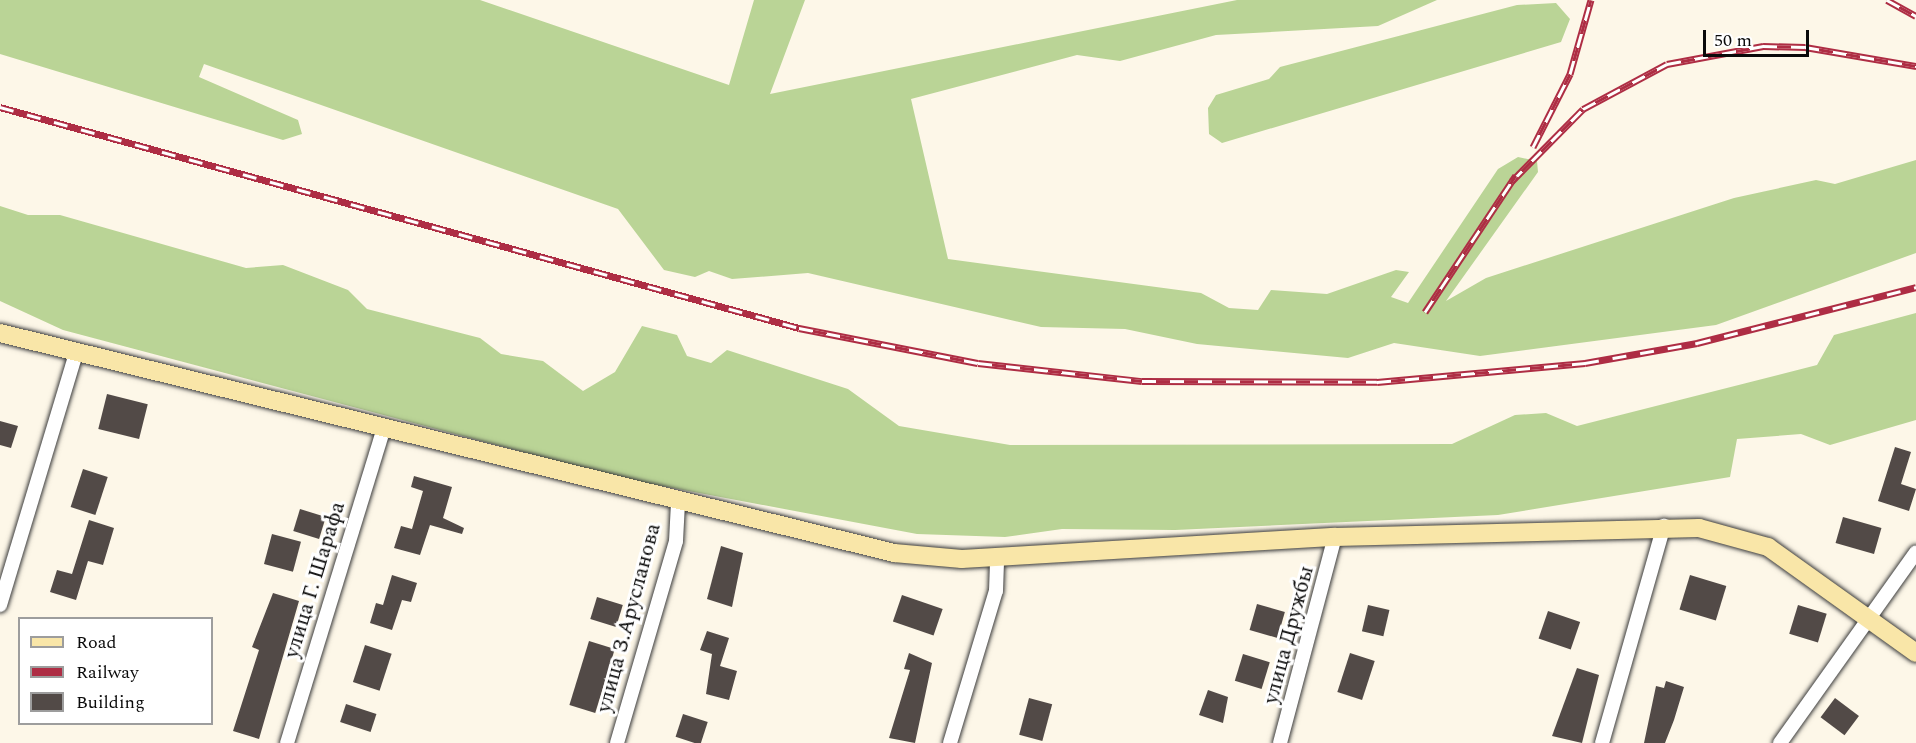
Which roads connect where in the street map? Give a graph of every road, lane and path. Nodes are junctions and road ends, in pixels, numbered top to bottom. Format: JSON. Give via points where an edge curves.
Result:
{"nodes":[{"id":1,"x":0,"y":333,"type":"edge"},
{"id":2,"x":76,"y":353,"type":"junction"},
{"id":3,"x":383,"y":430,"type":"junction"},
{"id":4,"x":678,"y":504,"type":"junction"},
{"id":5,"x":1664,"y":526,"type":"junction"},
{"id":6,"x":1335,"y":537,"type":"junction"},
{"id":7,"x":1916,"y":552,"type":"edge"},
{"id":8,"x":997,"y":557,"type":"junction"},
{"id":9,"x":0,"y":606,"type":"edge"},
{"id":10,"x":1872,"y":620,"type":"junction"},
{"id":11,"x":1916,"y":653,"type":"edge"},
{"id":12,"x":287,"y":743,"type":"edge"},
{"id":13,"x":616,"y":743,"type":"edge"},
{"id":14,"x":950,"y":743,"type":"edge"},
{"id":15,"x":1281,"y":743,"type":"edge"},
{"id":16,"x":1602,"y":743,"type":"edge"},
{"id":17,"x":1780,"y":743,"type":"edge"}],
"edges":[{"from":1,"to":2,"type":"street"},
{"from":2,"to":3,"type":"street"},
{"from":2,"to":9,"type":"street"},
{"from":3,"to":4,"type":"street"},
{"from":3,"to":12,"type":"street","name":"улица Г. Шарафа"},
{"from":4,"to":8,"type":"street","via":[[894,553]]},
{"from":4,"to":13,"type":"street","name":"улица З.Арусланова","via":[[676,541]]},
{"from":5,"to":6,"type":"street"},
{"from":5,"to":10,"type":"street","via":[[1734,534],[1768,547]]},
{"from":5,"to":16,"type":"street"},
{"from":6,"to":8,"type":"street"},
{"from":6,"to":15,"type":"street","name":"улица Дружбы"},
{"from":7,"to":10,"type":"street"},
{"from":8,"to":14,"type":"street","via":[[996,591]]},
{"from":10,"to":11,"type":"street"},
{"from":10,"to":17,"type":"street"}]}
